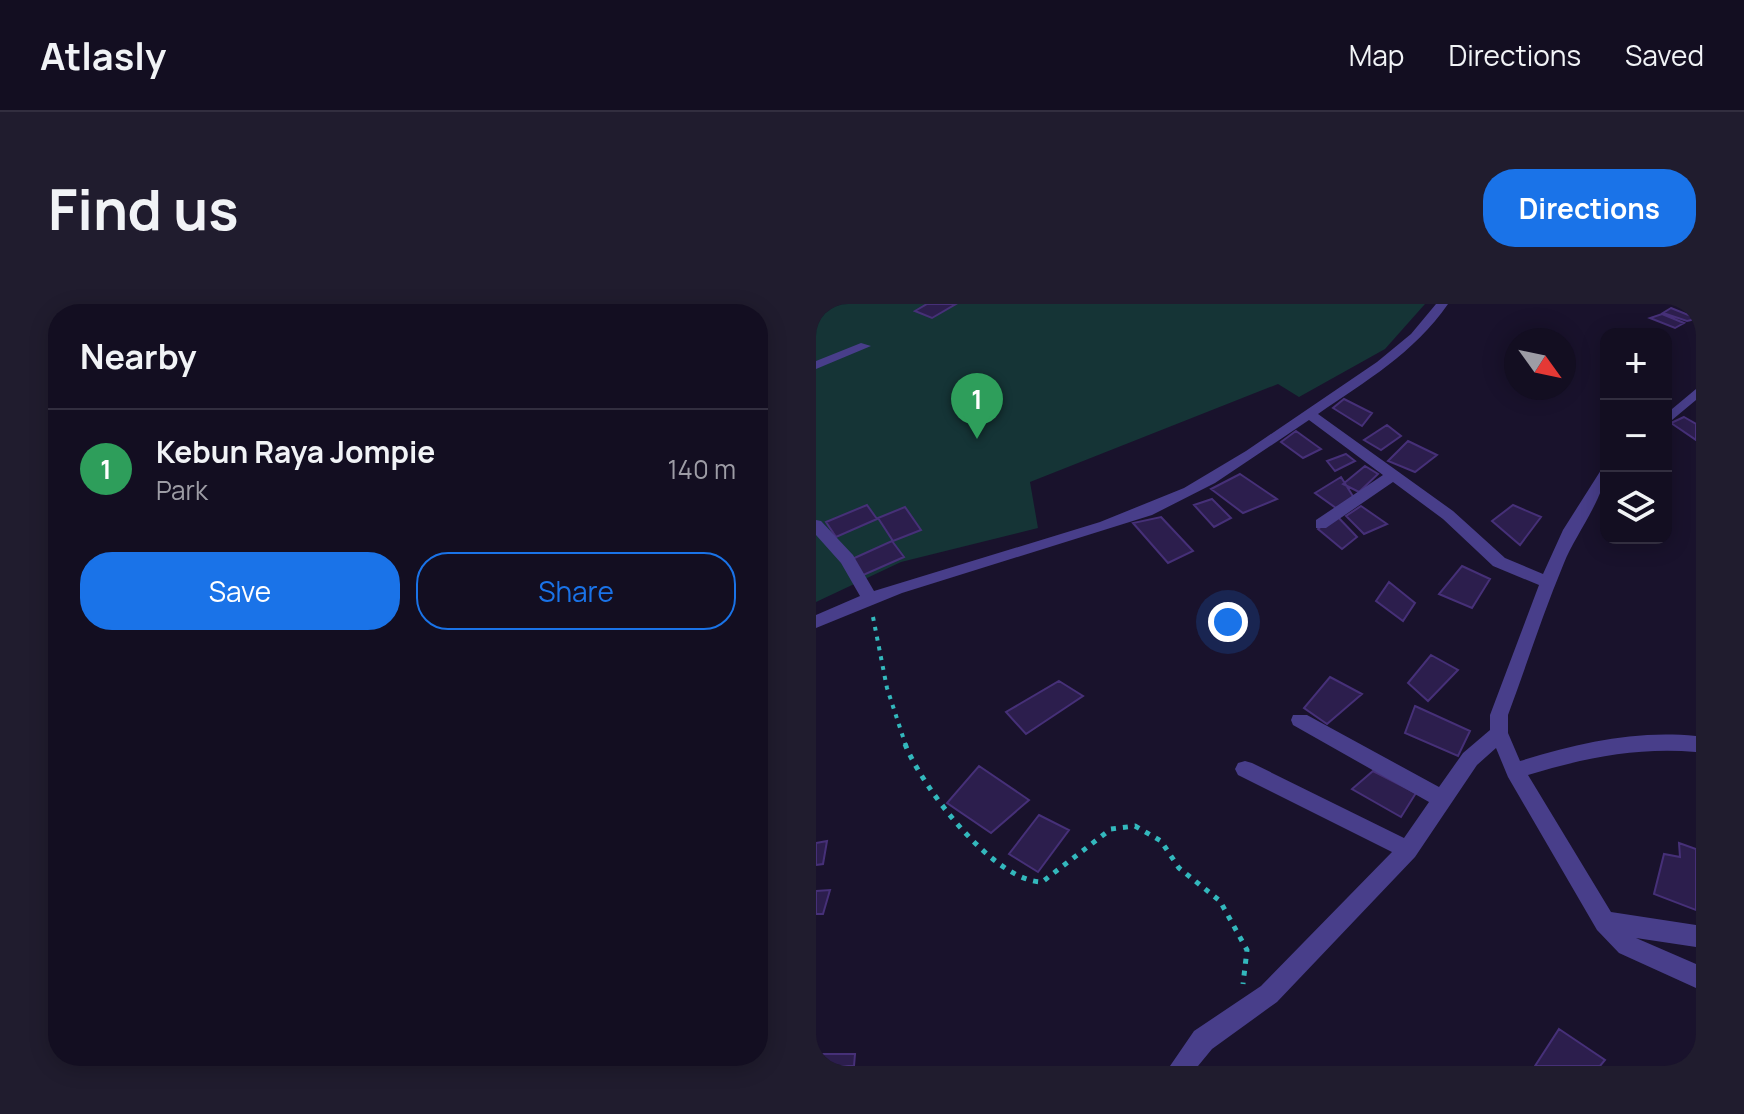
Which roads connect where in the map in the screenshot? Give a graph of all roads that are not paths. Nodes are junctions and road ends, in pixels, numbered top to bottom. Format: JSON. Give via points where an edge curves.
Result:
{"nodes":[{"id":1,"x":1442,"y":304,"type":"edge"},
{"id":2,"x":865,"y":346,"type":"dead end"},
{"id":3,"x":819,"y":364,"type":"edge"},
{"id":4,"x":816,"y":377,"type":"edge"},
{"id":5,"x":1696,"y":393,"type":"edge"},
{"id":6,"x":1309,"y":414,"type":"junction"},
{"id":7,"x":1672,"y":415,"type":"edge"},
{"id":8,"x":1392,"y":476,"type":"junction"},
{"id":9,"x":1600,"y":482,"type":"edge"},
{"id":10,"x":1321,"y":524,"type":"dead end"},
{"id":11,"x":816,"y":525,"type":"edge"},
{"id":12,"x":1546,"y":581,"type":"junction"},
{"id":13,"x":870,"y":598,"type":"junction"},
{"id":14,"x":816,"y":622,"type":"edge"},
{"id":15,"x":1300,"y":720,"type":"dead end"},
{"id":16,"x":1499,"y":733,"type":"junction"},
{"id":17,"x":1696,"y":744,"type":"edge"},
{"id":18,"x":1245,"y":769,"type":"dead end"},
{"id":19,"x":1515,"y":771,"type":"junction"},
{"id":20,"x":1444,"y":800,"type":"junction"},
{"id":21,"x":1408,"y":850,"type":"junction"},
{"id":22,"x":1605,"y":922,"type":"junction"},
{"id":23,"x":1696,"y":936,"type":"edge"},
{"id":24,"x":1696,"y":976,"type":"edge"},
{"id":25,"x":1182,"y":1066,"type":"edge"}],
"edges":[{"from":1,"to":6,"type":"street","via":[[1393,356]]},
{"from":2,"to":3,"type":"street"},
{"from":3,"to":4,"type":"street"},
{"from":5,"to":7,"type":"street"},
{"from":6,"to":8,"type":"street"},
{"from":6,"to":13,"type":"street","via":[[1207,481],[1149,510]]},
{"from":8,"to":10,"type":"street"},
{"from":8,"to":12,"type":"street","via":[[1448,515],[1499,562]]},
{"from":9,"to":12,"type":"street"},
{"from":11,"to":13,"type":"street","via":[[847,559]]},
{"from":12,"to":16,"type":"street","via":[[1499,715]]},
{"from":13,"to":14,"type":"street"},
{"from":15,"to":20,"type":"street"},
{"from":16,"to":19,"type":"street"},
{"from":16,"to":20,"type":"street","via":[[1470,759]]},
{"from":17,"to":19,"type":"street","via":[[1659,739],[1591,747]]},
{"from":18,"to":21,"type":"street"},
{"from":19,"to":22,"type":"street"},
{"from":20,"to":21,"type":"street"},
{"from":21,"to":25,"type":"street","via":[[1269,994],[1203,1040]]},
{"from":22,"to":23,"type":"street"},
{"from":22,"to":24,"type":"street","via":[[1627,945]]}]}
